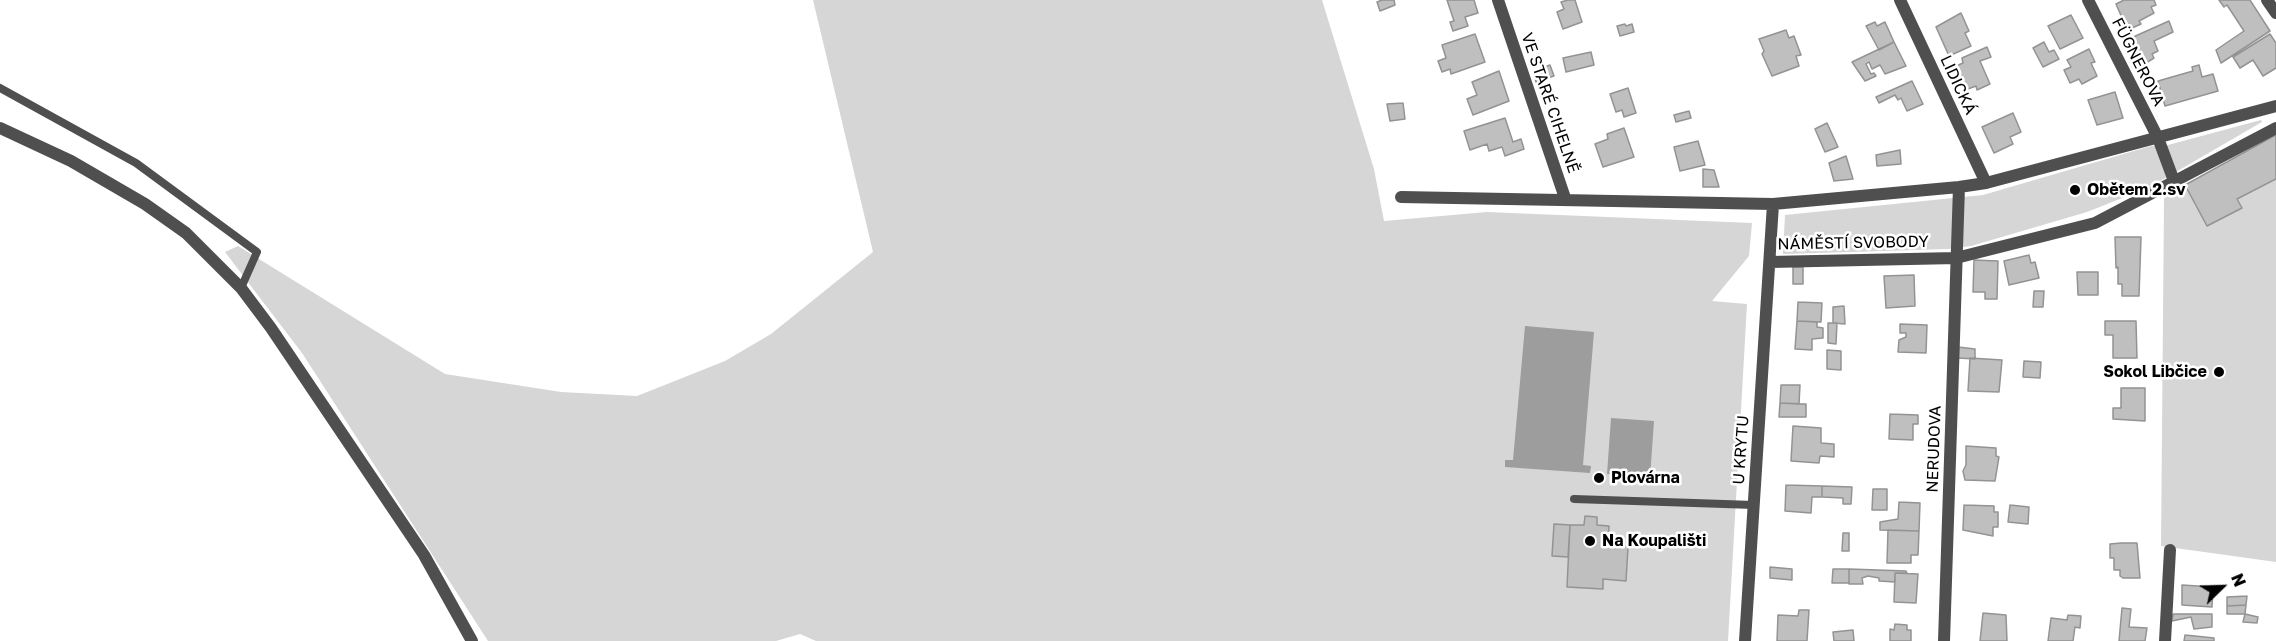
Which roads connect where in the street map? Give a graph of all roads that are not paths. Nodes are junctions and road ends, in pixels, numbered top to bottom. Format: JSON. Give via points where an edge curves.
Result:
{"nodes":[{"id":1,"x":1498,"y":0,"type":"edge"},
{"id":2,"x":1900,"y":0,"type":"edge"},
{"id":3,"x":2088,"y":0,"type":"edge"},
{"id":4,"x":2267,"y":0,"type":"edge"},
{"id":5,"x":2276,"y":13,"type":"edge"},
{"id":6,"x":0,"y":88,"type":"edge"},
{"id":7,"x":2276,"y":106,"type":"edge"},
{"id":8,"x":0,"y":128,"type":"edge"},
{"id":9,"x":2276,"y":128,"type":"edge"},
{"id":10,"x":2158,"y":138,"type":"junction"},
{"id":11,"x":2174,"y":181,"type":"junction"},
{"id":12,"x":1986,"y":183,"type":"junction"},
{"id":13,"x":1959,"y":186,"type":"junction"},
{"id":14,"x":1401,"y":197,"type":"dead end"},
{"id":15,"x":1565,"y":198,"type":"junction"},
{"id":16,"x":1773,"y":204,"type":"junction"},
{"id":17,"x":1956,"y":258,"type":"junction"},
{"id":18,"x":1770,"y":262,"type":"junction"},
{"id":19,"x":241,"y":288,"type":"junction"},
{"id":20,"x":1574,"y":499,"type":"dead end"},
{"id":21,"x":1754,"y":505,"type":"junction"},
{"id":22,"x":2169,"y":550,"type":"dead end"},
{"id":23,"x":472,"y":641,"type":"edge"},
{"id":24,"x":1745,"y":641,"type":"edge"},
{"id":25,"x":1944,"y":641,"type":"edge"},
{"id":26,"x":2165,"y":641,"type":"edge"}],
"edges":[{"from":1,"to":15,"type":"street","name":"VE STARÉ CIHELNĚ"},
{"from":2,"to":12,"type":"street","name":"LIDICKÁ"},
{"from":3,"to":10,"type":"street","name":"FÜGNEROVA"},
{"from":4,"to":5,"type":"street"},
{"from":6,"to":19,"type":"lane","via":[[136,163],[257,252]]},
{"from":7,"to":10,"type":"street"},
{"from":8,"to":19,"type":"street","via":[[71,161],[145,204],[186,233]]},
{"from":9,"to":11,"type":"street","name":"NÁMĚSTÍ SVOBODY"},
{"from":10,"to":11,"type":"street"},
{"from":10,"to":12,"type":"street"},
{"from":11,"to":17,"type":"street","name":"NÁMĚSTÍ SVOBODY","via":[[2095,223]]},
{"from":12,"to":13,"type":"street"},
{"from":13,"to":16,"type":"street"},
{"from":13,"to":17,"type":"street"},
{"from":14,"to":15,"type":"street","name":"VE STARÉ CIHELNĚ"},
{"from":15,"to":16,"type":"street"},
{"from":16,"to":18,"type":"street","name":"NÁMĚSTÍ SVOBODY"},
{"from":17,"to":18,"type":"street","name":"NÁMĚSTÍ SVOBODY"},
{"from":17,"to":25,"type":"street","name":"NERUDOVA"},
{"from":18,"to":21,"type":"street","name":"U KRYTU"},
{"from":19,"to":23,"type":"street","via":[[424,555]]},
{"from":20,"to":21,"type":"lane"},
{"from":21,"to":24,"type":"street","name":"U KRYTU"},
{"from":22,"to":26,"type":"street"}]}
